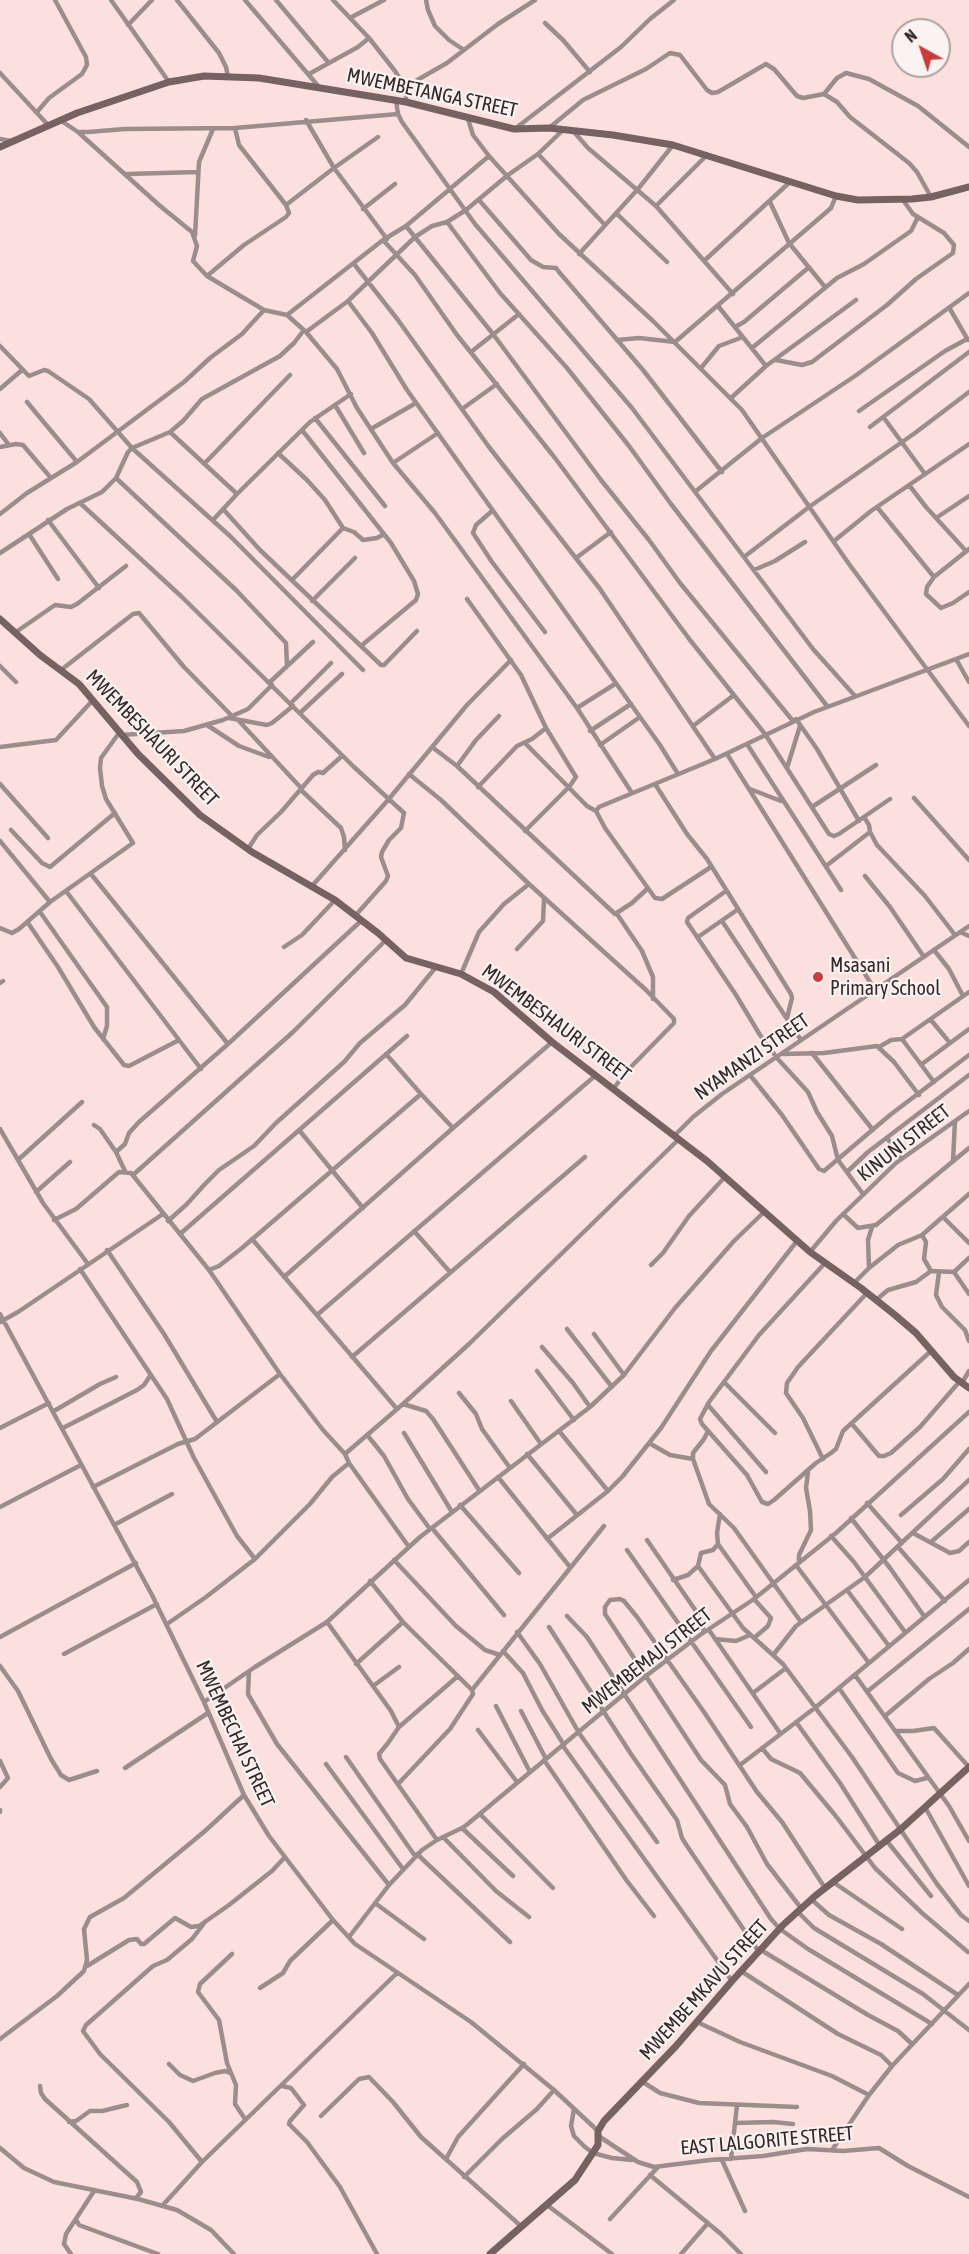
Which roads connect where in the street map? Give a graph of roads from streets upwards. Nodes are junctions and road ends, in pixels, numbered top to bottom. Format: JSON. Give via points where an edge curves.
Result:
{"nodes":[{"id":1,"x":55,"y":0,"type":"edge"},
{"id":2,"x":111,"y":0,"type":"edge"},
{"id":3,"x":152,"y":0,"type":"edge"},
{"id":4,"x":177,"y":0,"type":"edge"},
{"id":5,"x":245,"y":0,"type":"edge"},
{"id":6,"x":276,"y":0,"type":"edge"},
{"id":7,"x":333,"y":0,"type":"edge"},
{"id":8,"x":384,"y":0,"type":"edge"},
{"id":9,"x":426,"y":0,"type":"edge"},
{"id":10,"x":674,"y":0,"type":"edge"},
{"id":11,"x":532,"y":1,"type":"edge"},
{"id":12,"x":350,"y":18,"type":"junction"},
{"id":13,"x":544,"y":23,"type":"dead end"},
{"id":14,"x":128,"y":25,"type":"junction"},
{"id":15,"x":369,"y":38,"type":"junction"},
{"id":16,"x":464,"y":50,"type":"junction"},
{"id":17,"x":328,"y":62,"type":"junction"},
{"id":18,"x":590,"y":72,"type":"junction"},
{"id":19,"x":0,"y":73,"type":"edge"},
{"id":20,"x":309,"y":74,"type":"junction"},
{"id":21,"x":228,"y":77,"type":"junction"},
{"id":22,"x":169,"y":82,"type":"junction"},
{"id":23,"x":319,"y":87,"type":"junction"},
{"id":24,"x":405,"y":87,"type":"junction"},
{"id":25,"x":824,"y":94,"type":"junction"},
{"id":26,"x":396,"y":101,"type":"junction"},
{"id":27,"x":406,"y":102,"type":"junction"},
{"id":28,"x":38,"y":112,"type":"junction"},
{"id":29,"x":398,"y":114,"type":"junction"},
{"id":30,"x":468,"y":119,"type":"junction"},
{"id":31,"x":60,"y":120,"type":"junction"},
{"id":32,"x":306,"y":120,"type":"junction"},
{"id":33,"x":49,"y":126,"type":"junction"},
{"id":34,"x":235,"y":128,"type":"junction"},
{"id":35,"x":549,"y":128,"type":"junction"},
{"id":36,"x":213,"y":129,"type":"junction"},
{"id":37,"x":514,"y":129,"type":"junction"},
{"id":38,"x":562,"y":131,"type":"junction"},
{"id":39,"x":78,"y":132,"type":"junction"},
{"id":40,"x":574,"y":132,"type":"junction"},
{"id":41,"x":378,"y":137,"type":"dead end"},
{"id":42,"x":0,"y":139,"type":"edge"},
{"id":43,"x":16,"y":141,"type":"junction"},
{"id":44,"x":672,"y":145,"type":"junction"},
{"id":45,"x":0,"y":147,"type":"edge"},
{"id":46,"x":969,"y":147,"type":"edge"},
{"id":47,"x":538,"y":154,"type":"junction"},
{"id":48,"x":707,"y":155,"type":"junction"},
{"id":49,"x":489,"y":156,"type":"junction"},
{"id":50,"x":334,"y":168,"type":"junction"},
{"id":51,"x":198,"y":172,"type":"junction"},
{"id":52,"x":127,"y":174,"type":"junction"},
{"id":53,"x":508,"y":175,"type":"junction"},
{"id":54,"x":790,"y":182,"type":"junction"},
{"id":55,"x":395,"y":184,"type":"dead end"},
{"id":56,"x":969,"y":187,"type":"edge"},
{"id":57,"x":451,"y":188,"type":"junction"},
{"id":58,"x":638,"y":189,"type":"junction"},
{"id":59,"x":836,"y":196,"type":"junction"},
{"id":60,"x":931,"y":197,"type":"junction"},
{"id":61,"x":479,"y":200,"type":"junction"},
{"id":62,"x":903,"y":200,"type":"junction"},
{"id":63,"x":770,"y":202,"type":"junction"},
{"id":64,"x":286,"y":205,"type":"junction"},
{"id":65,"x":656,"y":206,"type":"junction"},
{"id":66,"x":363,"y":209,"type":"junction"},
{"id":67,"x":466,"y":210,"type":"junction"},
{"id":68,"x":616,"y":213,"type":"junction"},
{"id":69,"x":918,"y":217,"type":"junction"},
{"id":70,"x":447,"y":222,"type":"junction"},
{"id":71,"x":605,"y":225,"type":"junction"},
{"id":72,"x":406,"y":226,"type":"junction"},
{"id":73,"x":195,"y":236,"type":"junction"},
{"id":74,"x":415,"y":237,"type":"junction"},
{"id":75,"x":385,"y":239,"type":"junction"},
{"id":76,"x":789,"y":243,"type":"junction"},
{"id":77,"x":579,"y":254,"type":"junction"},
{"id":78,"x":397,"y":255,"type":"junction"},
{"id":79,"x":705,"y":260,"type":"junction"},
{"id":80,"x":667,"y":262,"type":"dead end"},
{"id":81,"x":354,"y":264,"type":"junction"},
{"id":82,"x":808,"y":268,"type":"junction"},
{"id":83,"x":207,"y":276,"type":"junction"},
{"id":84,"x":369,"y":282,"type":"junction"},
{"id":85,"x":825,"y":287,"type":"junction"},
{"id":86,"x":969,"y":293,"type":"edge"},
{"id":87,"x":734,"y":294,"type":"junction"},
{"id":88,"x":856,"y":300,"type":"dead end"},
{"id":89,"x":348,"y":301,"type":"junction"},
{"id":90,"x":718,"y":306,"type":"junction"},
{"id":91,"x":950,"y":309,"type":"junction"},
{"id":92,"x":264,"y":310,"type":"junction"},
{"id":93,"x":519,"y":314,"type":"junction"},
{"id":94,"x":287,"y":315,"type":"junction"},
{"id":95,"x":735,"y":327,"type":"junction"},
{"id":96,"x":305,"y":331,"type":"junction"},
{"id":97,"x":493,"y":334,"type":"junction"},
{"id":98,"x":743,"y":337,"type":"junction"},
{"id":99,"x":617,"y":340,"type":"junction"},
{"id":100,"x":968,"y":340,"type":"edge"},
{"id":101,"x":675,"y":342,"type":"junction"},
{"id":102,"x":0,"y":346,"type":"edge"},
{"id":103,"x":752,"y":348,"type":"junction"},
{"id":104,"x":471,"y":352,"type":"junction"},
{"id":105,"x":969,"y":352,"type":"edge"},
{"id":106,"x":776,"y":360,"type":"junction"},
{"id":107,"x":766,"y":366,"type":"junction"},
{"id":108,"x":701,"y":368,"type":"junction"},
{"id":109,"x":22,"y":370,"type":"junction"},
{"id":110,"x":290,"y":375,"type":"dead end"},
{"id":111,"x":497,"y":384,"type":"junction"},
{"id":112,"x":0,"y":389,"type":"edge"},
{"id":113,"x":969,"y":392,"type":"edge"},
{"id":114,"x":351,"y":394,"type":"junction"},
{"id":115,"x":731,"y":398,"type":"junction"},
{"id":116,"x":27,"y":402,"type":"dead end"},
{"id":117,"x":416,"y":403,"type":"junction"},
{"id":118,"x":335,"y":405,"type":"junction"},
{"id":119,"x":462,"y":409,"type":"junction"},
{"id":120,"x":859,"y":411,"type":"dead end"},
{"id":121,"x":315,"y":418,"type":"junction"},
{"id":122,"x":884,"y":418,"type":"junction"},
{"id":123,"x":870,"y":427,"type":"dead end"},
{"id":124,"x":371,"y":429,"type":"junction"},
{"id":125,"x":302,"y":430,"type":"junction"},
{"id":126,"x":117,"y":431,"type":"junction"},
{"id":127,"x":0,"y":432,"type":"edge"},
{"id":128,"x":170,"y":432,"type":"junction"},
{"id":129,"x":438,"y":433,"type":"junction"},
{"id":130,"x":762,"y":438,"type":"junction"},
{"id":131,"x":900,"y":442,"type":"junction"},
{"id":132,"x":969,"y":444,"type":"edge"},
{"id":133,"x":9,"y":445,"type":"junction"},
{"id":134,"x":0,"y":447,"type":"edge"},
{"id":135,"x":132,"y":448,"type":"junction"},
{"id":136,"x":278,"y":453,"type":"junction"},
{"id":137,"x":364,"y":453,"type":"dead end"},
{"id":138,"x":77,"y":462,"type":"junction"},
{"id":139,"x":393,"y":463,"type":"junction"},
{"id":140,"x":204,"y":464,"type":"junction"},
{"id":141,"x":722,"y":472,"type":"junction"},
{"id":142,"x":925,"y":474,"type":"junction"},
{"id":143,"x":51,"y":478,"type":"junction"},
{"id":144,"x":116,"y":478,"type":"junction"},
{"id":145,"x":909,"y":485,"type":"junction"},
{"id":146,"x":696,"y":491,"type":"junction"},
{"id":147,"x":237,"y":494,"type":"junction"},
{"id":148,"x":969,"y":496,"type":"edge"},
{"id":149,"x":80,"y":503,"type":"junction"},
{"id":150,"x":385,"y":506,"type":"dead end"},
{"id":151,"x":809,"y":507,"type":"junction"},
{"id":152,"x":877,"y":507,"type":"junction"},
{"id":153,"x":223,"y":509,"type":"junction"},
{"id":154,"x":492,"y":511,"type":"junction"},
{"id":155,"x":0,"y":514,"type":"edge"},
{"id":156,"x":936,"y":518,"type":"junction"},
{"id":157,"x":48,"y":520,"type":"junction"},
{"id":158,"x":213,"y":520,"type":"junction"},
{"id":159,"x":343,"y":528,"type":"junction"},
{"id":160,"x":611,"y":532,"type":"junction"},
{"id":161,"x":29,"y":534,"type":"junction"},
{"id":162,"x":384,"y":534,"type":"junction"},
{"id":163,"x":834,"y":541,"type":"junction"},
{"id":164,"x":805,"y":542,"type":"dead end"},
{"id":165,"x":967,"y":550,"type":"edge"},
{"id":166,"x":0,"y":553,"type":"edge"},
{"id":167,"x":744,"y":557,"type":"junction"},
{"id":168,"x":356,"y":558,"type":"dead end"},
{"id":169,"x":576,"y":558,"type":"junction"},
{"id":170,"x":126,"y":566,"type":"dead end"},
{"id":171,"x":754,"y":570,"type":"junction"},
{"id":172,"x":934,"y":577,"type":"junction"},
{"id":173,"x":58,"y":579,"type":"dead end"},
{"id":174,"x":292,"y":580,"type":"junction"},
{"id":175,"x":99,"y":588,"type":"junction"},
{"id":176,"x":967,"y":593,"type":"edge"},
{"id":177,"x":467,"y":599,"type":"dead end"},
{"id":178,"x":969,"y":600,"type":"edge"},
{"id":179,"x":312,"y":602,"type":"junction"},
{"id":180,"x":0,"y":619,"type":"edge"},
{"id":181,"x":16,"y":632,"type":"junction"},
{"id":182,"x":417,"y":632,"type":"dead end"},
{"id":183,"x":545,"y":632,"type":"dead end"},
{"id":184,"x":313,"y":642,"type":"dead end"},
{"id":185,"x":361,"y":646,"type":"junction"},
{"id":186,"x":969,"y":654,"type":"edge"},
{"id":187,"x":956,"y":659,"type":"junction"},
{"id":188,"x":511,"y":660,"type":"junction"},
{"id":189,"x":331,"y":663,"type":"dead end"},
{"id":190,"x":287,"y":665,"type":"junction"},
{"id":191,"x":0,"y":666,"type":"edge"},
{"id":192,"x":927,"y":669,"type":"junction"},
{"id":193,"x":61,"y":670,"type":"junction"},
{"id":194,"x":363,"y":670,"type":"dead end"},
{"id":195,"x":342,"y":674,"type":"dead end"},
{"id":196,"x":16,"y":682,"type":"dead end"},
{"id":197,"x":969,"y":682,"type":"edge"},
{"id":198,"x":271,"y":684,"type":"junction"},
{"id":199,"x":615,"y":684,"type":"junction"},
{"id":200,"x":734,"y":695,"type":"junction"},
{"id":201,"x":855,"y":696,"type":"junction"},
{"id":202,"x":93,"y":700,"type":"junction"},
{"id":203,"x":292,"y":704,"type":"junction"},
{"id":204,"x":631,"y":704,"type":"junction"},
{"id":205,"x":827,"y":706,"type":"junction"},
{"id":206,"x":577,"y":708,"type":"junction"},
{"id":207,"x":300,"y":713,"type":"junction"},
{"id":208,"x":500,"y":716,"type":"dead end"},
{"id":209,"x":640,"y":717,"type":"junction"},
{"id":210,"x":231,"y":718,"type":"junction"},
{"id":211,"x":794,"y":720,"type":"junction"},
{"id":212,"x":239,"y":721,"type":"junction"},
{"id":213,"x":207,"y":725,"type":"junction"},
{"id":214,"x":693,"y":726,"type":"junction"},
{"id":215,"x":800,"y":726,"type":"junction"},
{"id":216,"x":969,"y":726,"type":"edge"},
{"id":217,"x":546,"y":728,"type":"junction"},
{"id":218,"x":590,"y":731,"type":"junction"},
{"id":219,"x":120,"y":734,"type":"junction"},
{"id":220,"x":765,"y":734,"type":"junction"},
{"id":221,"x":525,"y":742,"type":"junction"},
{"id":222,"x":747,"y":744,"type":"junction"},
{"id":223,"x":600,"y":745,"type":"junction"},
{"id":224,"x":0,"y":747,"type":"edge"},
{"id":225,"x":432,"y":747,"type":"junction"},
{"id":226,"x":727,"y":754,"type":"junction"},
{"id":227,"x":342,"y":756,"type":"junction"},
{"id":228,"x":272,"y":758,"type":"junction"},
{"id":229,"x":715,"y":759,"type":"junction"},
{"id":230,"x":876,"y":765,"type":"dead end"},
{"id":231,"x":457,"y":766,"type":"junction"},
{"id":232,"x":787,"y":768,"type":"junction"},
{"id":233,"x":409,"y":774,"type":"junction"},
{"id":234,"x":678,"y":774,"type":"junction"},
{"id":235,"x":0,"y":783,"type":"edge"},
{"id":236,"x":655,"y":784,"type":"junction"},
{"id":237,"x":478,"y":787,"type":"junction"},
{"id":238,"x":569,"y":787,"type":"junction"},
{"id":239,"x":840,"y":788,"type":"junction"},
{"id":240,"x":302,"y":789,"type":"junction"},
{"id":241,"x":750,"y":789,"type":"junction"},
{"id":242,"x":632,"y":793,"type":"junction"},
{"id":243,"x":914,"y":798,"type":"dead end"},
{"id":244,"x":388,"y":800,"type":"junction"},
{"id":245,"x":891,"y":800,"type":"dead end"},
{"id":246,"x":782,"y":802,"type":"junction"},
{"id":247,"x":812,"y":807,"type":"junction"},
{"id":248,"x":596,"y":811,"type":"junction"},
{"id":249,"x":116,"y":813,"type":"junction"},
{"id":250,"x":864,"y":817,"type":"junction"},
{"id":251,"x":859,"y":821,"type":"junction"},
{"id":252,"x":11,"y":830,"type":"dead end"},
{"id":253,"x":525,"y":831,"type":"junction"},
{"id":254,"x":870,"y":832,"type":"junction"},
{"id":255,"x":48,"y":838,"type":"dead end"},
{"id":256,"x":0,"y":841,"type":"edge"},
{"id":257,"x":248,"y":849,"type":"junction"},
{"id":258,"x":345,"y":850,"type":"junction"},
{"id":259,"x":969,"y":860,"type":"edge"},
{"id":260,"x":826,"y":866,"type":"junction"},
{"id":261,"x":711,"y":867,"type":"junction"},
{"id":262,"x":91,"y":874,"type":"junction"},
{"id":263,"x":865,"y":876,"type":"dead end"},
{"id":264,"x":529,"y":884,"type":"junction"},
{"id":265,"x":312,"y":886,"type":"junction"},
{"id":266,"x":647,"y":889,"type":"junction"},
{"id":267,"x":842,"y":890,"type":"dead end"},
{"id":268,"x":66,"y":891,"type":"junction"},
{"id":269,"x":726,"y":891,"type":"junction"},
{"id":270,"x":544,"y":898,"type":"junction"},
{"id":271,"x":335,"y":900,"type":"junction"},
{"id":272,"x":50,"y":902,"type":"junction"},
{"id":273,"x":737,"y":910,"type":"junction"},
{"id":274,"x":40,"y":912,"type":"junction"},
{"id":275,"x":617,"y":914,"type":"junction"},
{"id":276,"x":359,"y":918,"type":"junction"},
{"id":277,"x":722,"y":921,"type":"junction"},
{"id":278,"x":28,"y":923,"type":"junction"},
{"id":279,"x":969,"y":926,"type":"edge"},
{"id":280,"x":0,"y":928,"type":"edge"},
{"id":281,"x":958,"y":934,"type":"junction"},
{"id":282,"x":969,"y":936,"type":"edge"},
{"id":283,"x":698,"y":937,"type":"junction"},
{"id":284,"x":386,"y":940,"type":"junction"},
{"id":285,"x":284,"y":947,"type":"dead end"},
{"id":286,"x":517,"y":949,"type":"dead end"},
{"id":287,"x":934,"y":950,"type":"junction"},
{"id":288,"x":924,"y":957,"type":"junction"},
{"id":289,"x":436,"y":967,"type":"junction"},
{"id":290,"x":461,"y":974,"type":"junction"},
{"id":291,"x":875,"y":990,"type":"junction"},
{"id":292,"x":969,"y":992,"type":"edge"},
{"id":293,"x":963,"y":996,"type":"junction"},
{"id":294,"x":653,"y":999,"type":"junction"},
{"id":295,"x":787,"y":1018,"type":"junction"},
{"id":296,"x":931,"y":1020,"type":"junction"},
{"id":297,"x":969,"y":1029,"type":"edge"},
{"id":298,"x":407,"y":1036,"type":"dead end"},
{"id":299,"x":103,"y":1039,"type":"junction"},
{"id":300,"x":902,"y":1039,"type":"junction"},
{"id":301,"x":179,"y":1040,"type":"junction"},
{"id":302,"x":801,"y":1040,"type":"junction"},
{"id":303,"x":552,"y":1042,"type":"junction"},
{"id":304,"x":950,"y":1043,"type":"junction"},
{"id":305,"x":228,"y":1044,"type":"junction"},
{"id":306,"x":879,"y":1047,"type":"junction"},
{"id":307,"x":812,"y":1053,"type":"junction"},
{"id":308,"x":387,"y":1054,"type":"junction"},
{"id":309,"x":782,"y":1054,"type":"junction"},
{"id":310,"x":969,"y":1055,"type":"edge"},
{"id":311,"x":777,"y":1058,"type":"junction"},
{"id":312,"x":922,"y":1064,"type":"junction"},
{"id":313,"x":201,"y":1069,"type":"junction"},
{"id":314,"x":596,"y":1075,"type":"junction"},
{"id":315,"x":750,"y":1075,"type":"junction"},
{"id":316,"x":969,"y":1075,"type":"edge"},
{"id":317,"x":934,"y":1082,"type":"junction"},
{"id":318,"x":614,"y":1088,"type":"junction"},
{"id":319,"x":421,"y":1094,"type":"junction"},
{"id":320,"x":919,"y":1095,"type":"junction"},
{"id":321,"x":82,"y":1102,"type":"dead end"},
{"id":322,"x":969,"y":1111,"type":"edge"},
{"id":323,"x":955,"y":1120,"type":"junction"},
{"id":324,"x":94,"y":1125,"type":"dead end"},
{"id":325,"x":0,"y":1128,"type":"edge"},
{"id":326,"x":453,"y":1128,"type":"junction"},
{"id":327,"x":299,"y":1130,"type":"junction"},
{"id":328,"x":873,"y":1130,"type":"junction"},
{"id":329,"x":677,"y":1138,"type":"junction"},
{"id":330,"x":887,"y":1138,"type":"junction"},
{"id":331,"x":969,"y":1148,"type":"edge"},
{"id":332,"x":116,"y":1152,"type":"junction"},
{"id":333,"x":585,"y":1156,"type":"dead end"},
{"id":334,"x":902,"y":1158,"type":"junction"},
{"id":335,"x":18,"y":1160,"type":"junction"},
{"id":336,"x":838,"y":1160,"type":"junction"},
{"id":337,"x":953,"y":1160,"type":"junction"},
{"id":338,"x":70,"y":1162,"type":"dead end"},
{"id":339,"x":332,"y":1170,"type":"junction"},
{"id":340,"x":125,"y":1172,"type":"junction"},
{"id":341,"x":847,"y":1172,"type":"junction"},
{"id":342,"x":133,"y":1176,"type":"junction"},
{"id":343,"x":724,"y":1178,"type":"junction"},
{"id":344,"x":36,"y":1192,"type":"junction"},
{"id":345,"x":863,"y":1194,"type":"junction"},
{"id":346,"x":969,"y":1194,"type":"edge"},
{"id":347,"x":363,"y":1208,"type":"junction"},
{"id":348,"x":764,"y":1212,"type":"junction"},
{"id":349,"x":843,"y":1214,"type":"junction"},
{"id":350,"x":163,"y":1215,"type":"junction"},
{"id":351,"x":942,"y":1217,"type":"junction"},
{"id":352,"x":54,"y":1220,"type":"junction"},
{"id":353,"x":168,"y":1221,"type":"junction"},
{"id":354,"x":872,"y":1226,"type":"junction"},
{"id":355,"x":414,"y":1231,"type":"junction"},
{"id":356,"x":180,"y":1234,"type":"junction"},
{"id":357,"x":922,"y":1235,"type":"junction"},
{"id":358,"x":252,"y":1239,"type":"junction"},
{"id":359,"x":968,"y":1240,"type":"edge"},
{"id":360,"x":797,"y":1242,"type":"junction"},
{"id":361,"x":107,"y":1250,"type":"junction"},
{"id":362,"x":810,"y":1252,"type":"junction"},
{"id":363,"x":969,"y":1258,"type":"edge"},
{"id":364,"x":825,"y":1263,"type":"junction"},
{"id":365,"x":88,"y":1264,"type":"junction"},
{"id":366,"x":651,"y":1265,"type":"dead end"},
{"id":367,"x":869,"y":1268,"type":"junction"},
{"id":368,"x":80,"y":1269,"type":"junction"},
{"id":369,"x":209,"y":1270,"type":"junction"},
{"id":370,"x":931,"y":1271,"type":"junction"},
{"id":371,"x":450,"y":1272,"type":"junction"},
{"id":372,"x":939,"y":1272,"type":"junction"},
{"id":373,"x":954,"y":1272,"type":"junction"},
{"id":374,"x":284,"y":1277,"type":"junction"},
{"id":375,"x":854,"y":1284,"type":"junction"},
{"id":376,"x":867,"y":1293,"type":"junction"},
{"id":377,"x":969,"y":1294,"type":"edge"},
{"id":378,"x":876,"y":1300,"type":"junction"},
{"id":379,"x":0,"y":1314,"type":"edge"},
{"id":380,"x":317,"y":1315,"type":"junction"},
{"id":381,"x":2,"y":1321,"type":"edge"},
{"id":382,"x":567,"y":1329,"type":"dead end"},
{"id":383,"x":594,"y":1334,"type":"dead end"},
{"id":384,"x":969,"y":1341,"type":"edge"},
{"id":385,"x":542,"y":1347,"type":"dead end"},
{"id":386,"x":931,"y":1351,"type":"junction"},
{"id":387,"x":352,"y":1357,"type":"junction"},
{"id":388,"x":537,"y":1371,"type":"dead end"},
{"id":389,"x":969,"y":1371,"type":"edge"},
{"id":390,"x":280,"y":1374,"type":"junction"},
{"id":391,"x":624,"y":1375,"type":"junction"},
{"id":392,"x":150,"y":1376,"type":"junction"},
{"id":393,"x":116,"y":1377,"type":"dead end"},
{"id":394,"x":724,"y":1382,"type":"junction"},
{"id":395,"x":965,"y":1384,"type":"edge"},
{"id":396,"x":612,"y":1387,"type":"junction"},
{"id":397,"x":459,"y":1393,"type":"dead end"},
{"id":398,"x":511,"y":1401,"type":"dead end"},
{"id":399,"x":49,"y":1403,"type":"junction"},
{"id":400,"x":403,"y":1404,"type":"junction"},
{"id":401,"x":708,"y":1405,"type":"junction"},
{"id":402,"x":590,"y":1407,"type":"junction"},
{"id":403,"x":397,"y":1409,"type":"junction"},
{"id":404,"x":54,"y":1411,"type":"junction"},
{"id":405,"x":969,"y":1412,"type":"edge"},
{"id":406,"x":574,"y":1420,"type":"junction"},
{"id":407,"x":217,"y":1422,"type":"junction"},
{"id":408,"x":852,"y":1424,"type":"junction"},
{"id":409,"x":0,"y":1428,"type":"edge"},
{"id":410,"x":63,"y":1428,"type":"junction"},
{"id":411,"x":559,"y":1431,"type":"junction"},
{"id":412,"x":708,"y":1431,"type":"junction"},
{"id":413,"x":404,"y":1433,"type":"dead end"},
{"id":414,"x":775,"y":1433,"type":"dead end"},
{"id":415,"x":368,"y":1436,"type":"junction"},
{"id":416,"x":188,"y":1441,"type":"junction"},
{"id":417,"x":541,"y":1443,"type":"junction"},
{"id":418,"x":649,"y":1443,"type":"junction"},
{"id":419,"x":969,"y":1449,"type":"edge"},
{"id":420,"x":345,"y":1454,"type":"junction"},
{"id":421,"x":527,"y":1454,"type":"junction"},
{"id":422,"x":693,"y":1459,"type":"junction"},
{"id":423,"x":823,"y":1459,"type":"junction"},
{"id":424,"x":349,"y":1463,"type":"junction"},
{"id":425,"x":81,"y":1464,"type":"junction"},
{"id":426,"x":510,"y":1468,"type":"junction"},
{"id":427,"x":808,"y":1470,"type":"junction"},
{"id":428,"x":766,"y":1472,"type":"dead end"},
{"id":429,"x":498,"y":1477,"type":"junction"},
{"id":430,"x":969,"y":1480,"type":"edge"},
{"id":431,"x":93,"y":1487,"type":"junction"},
{"id":432,"x":480,"y":1490,"type":"junction"},
{"id":433,"x":608,"y":1491,"type":"junction"},
{"id":434,"x":172,"y":1494,"type":"dead end"},
{"id":435,"x":867,"y":1503,"type":"junction"},
{"id":436,"x":460,"y":1505,"type":"junction"},
{"id":437,"x":0,"y":1507,"type":"edge"},
{"id":438,"x":969,"y":1509,"type":"edge"},
{"id":439,"x":452,"y":1512,"type":"junction"},
{"id":440,"x":720,"y":1514,"type":"junction"},
{"id":441,"x":577,"y":1515,"type":"junction"},
{"id":442,"x":901,"y":1515,"type":"dead end"},
{"id":443,"x":851,"y":1518,"type":"junction"},
{"id":444,"x":114,"y":1525,"type":"junction"},
{"id":445,"x":604,"y":1526,"type":"dead end"},
{"id":446,"x":431,"y":1529,"type":"junction"},
{"id":447,"x":913,"y":1533,"type":"junction"},
{"id":448,"x":831,"y":1536,"type":"junction"},
{"id":449,"x":547,"y":1539,"type":"junction"},
{"id":450,"x":647,"y":1540,"type":"dead end"},
{"id":451,"x":931,"y":1542,"type":"junction"},
{"id":452,"x":969,"y":1542,"type":"edge"},
{"id":453,"x":718,"y":1544,"type":"junction"},
{"id":454,"x":900,"y":1545,"type":"junction"},
{"id":455,"x":409,"y":1546,"type":"junction"},
{"id":456,"x":627,"y":1550,"type":"dead end"},
{"id":457,"x":255,"y":1559,"type":"junction"},
{"id":458,"x":394,"y":1560,"type":"junction"},
{"id":459,"x":884,"y":1560,"type":"junction"},
{"id":460,"x":135,"y":1563,"type":"junction"},
{"id":461,"x":797,"y":1563,"type":"junction"},
{"id":462,"x":699,"y":1566,"type":"junction"},
{"id":463,"x":570,"y":1568,"type":"junction"},
{"id":464,"x":519,"y":1573,"type":"dead end"},
{"id":465,"x":865,"y":1577,"type":"junction"},
{"id":466,"x":673,"y":1580,"type":"junction"},
{"id":467,"x":969,"y":1580,"type":"edge"},
{"id":468,"x":370,"y":1581,"type":"junction"},
{"id":469,"x":774,"y":1582,"type":"junction"},
{"id":470,"x":847,"y":1590,"type":"junction"},
{"id":471,"x":755,"y":1598,"type":"junction"},
{"id":472,"x":945,"y":1601,"type":"junction"},
{"id":473,"x":157,"y":1604,"type":"junction"},
{"id":474,"x":825,"y":1606,"type":"junction"},
{"id":475,"x":969,"y":1609,"type":"edge"},
{"id":476,"x":504,"y":1615,"type":"dead end"},
{"id":477,"x":733,"y":1615,"type":"junction"},
{"id":478,"x":567,"y":1616,"type":"dead end"},
{"id":479,"x":924,"y":1616,"type":"junction"},
{"id":480,"x":327,"y":1622,"type":"junction"},
{"id":481,"x":403,"y":1622,"type":"junction"},
{"id":482,"x":801,"y":1622,"type":"junction"},
{"id":483,"x":167,"y":1624,"type":"junction"},
{"id":484,"x":549,"y":1628,"type":"dead end"},
{"id":485,"x":707,"y":1631,"type":"junction"},
{"id":486,"x":518,"y":1632,"type":"junction"},
{"id":487,"x":905,"y":1632,"type":"junction"},
{"id":488,"x":0,"y":1637,"type":"edge"},
{"id":489,"x":752,"y":1637,"type":"junction"},
{"id":490,"x":715,"y":1639,"type":"junction"},
{"id":491,"x":692,"y":1642,"type":"junction"},
{"id":492,"x":889,"y":1646,"type":"junction"},
{"id":493,"x":969,"y":1649,"type":"edge"},
{"id":494,"x":502,"y":1653,"type":"junction"},
{"id":495,"x":64,"y":1654,"type":"dead end"},
{"id":496,"x":774,"y":1654,"type":"junction"},
{"id":497,"x":668,"y":1660,"type":"junction"},
{"id":498,"x":356,"y":1664,"type":"junction"},
{"id":499,"x":869,"y":1664,"type":"junction"},
{"id":500,"x":0,"y":1666,"type":"edge"},
{"id":501,"x":399,"y":1667,"type":"dead end"},
{"id":502,"x":786,"y":1668,"type":"junction"},
{"id":503,"x":249,"y":1671,"type":"junction"},
{"id":504,"x":855,"y":1675,"type":"junction"},
{"id":505,"x":458,"y":1676,"type":"junction"},
{"id":506,"x":646,"y":1676,"type":"junction"},
{"id":507,"x":373,"y":1686,"type":"junction"},
{"id":508,"x":839,"y":1688,"type":"junction"},
{"id":509,"x":472,"y":1690,"type":"junction"},
{"id":510,"x":868,"y":1691,"type":"junction"},
{"id":511,"x":753,"y":1693,"type":"junction"},
{"id":512,"x":625,"y":1695,"type":"junction"},
{"id":513,"x":204,"y":1702,"type":"junction"},
{"id":514,"x":496,"y":1706,"type":"dead end"},
{"id":515,"x":816,"y":1707,"type":"junction"},
{"id":516,"x":521,"y":1711,"type":"dead end"},
{"id":517,"x":604,"y":1712,"type":"junction"},
{"id":518,"x":208,"y":1713,"type":"junction"},
{"id":519,"x":885,"y":1716,"type":"junction"},
{"id":520,"x":796,"y":1722,"type":"junction"},
{"id":521,"x":399,"y":1727,"type":"junction"},
{"id":522,"x":751,"y":1727,"type":"dead end"},
{"id":523,"x":478,"y":1730,"type":"dead end"},
{"id":524,"x":895,"y":1731,"type":"junction"},
{"id":525,"x":579,"y":1733,"type":"junction"},
{"id":526,"x":780,"y":1733,"type":"junction"},
{"id":527,"x":564,"y":1745,"type":"junction"},
{"id":528,"x":762,"y":1748,"type":"junction"},
{"id":529,"x":346,"y":1757,"type":"dead end"},
{"id":530,"x":545,"y":1760,"type":"junction"},
{"id":531,"x":0,"y":1761,"type":"edge"},
{"id":532,"x":326,"y":1764,"type":"dead end"},
{"id":533,"x":740,"y":1765,"type":"junction"},
{"id":534,"x":125,"y":1768,"type":"dead end"},
{"id":535,"x":97,"y":1771,"type":"dead end"},
{"id":536,"x":968,"y":1771,"type":"edge"},
{"id":537,"x":530,"y":1772,"type":"junction"},
{"id":538,"x":927,"y":1778,"type":"junction"},
{"id":539,"x":517,"y":1782,"type":"junction"},
{"id":540,"x":399,"y":1783,"type":"junction"},
{"id":541,"x":0,"y":1787,"type":"edge"},
{"id":542,"x":244,"y":1794,"type":"junction"},
{"id":543,"x":940,"y":1794,"type":"junction"},
{"id":544,"x":925,"y":1807,"type":"junction"},
{"id":545,"x":480,"y":1814,"type":"junction"},
{"id":546,"x":462,"y":1828,"type":"junction"},
{"id":547,"x":901,"y":1829,"type":"junction"},
{"id":548,"x":440,"y":1838,"type":"junction"},
{"id":549,"x":969,"y":1841,"type":"edge"},
{"id":550,"x":657,"y":1842,"type":"dead end"},
{"id":551,"x":883,"y":1843,"type":"junction"},
{"id":552,"x":416,"y":1855,"type":"junction"},
{"id":553,"x":285,"y":1857,"type":"junction"},
{"id":554,"x":865,"y":1857,"type":"junction"},
{"id":555,"x":403,"y":1869,"type":"junction"},
{"id":556,"x":513,"y":1876,"type":"dead end"},
{"id":557,"x":833,"y":1882,"type":"junction"},
{"id":558,"x":389,"y":1886,"type":"junction"},
{"id":559,"x":969,"y":1886,"type":"edge"},
{"id":560,"x":553,"y":1888,"type":"dead end"},
{"id":561,"x":825,"y":1888,"type":"junction"},
{"id":562,"x":931,"y":1896,"type":"dead end"},
{"id":563,"x":811,"y":1899,"type":"junction"},
{"id":564,"x":375,"y":1903,"type":"junction"},
{"id":565,"x":799,"y":1909,"type":"junction"},
{"id":566,"x":654,"y":1916,"type":"dead end"},
{"id":567,"x":529,"y":1917,"type":"dead end"},
{"id":568,"x":333,"y":1920,"type":"junction"},
{"id":569,"x":969,"y":1921,"type":"edge"},
{"id":570,"x":206,"y":1922,"type":"junction"},
{"id":571,"x":780,"y":1929,"type":"junction"},
{"id":572,"x":902,"y":1929,"type":"dead end"},
{"id":573,"x":349,"y":1937,"type":"junction"},
{"id":574,"x":424,"y":1939,"type":"dead end"},
{"id":575,"x":510,"y":1942,"type":"dead end"},
{"id":576,"x":760,"y":1951,"type":"junction"},
{"id":577,"x":968,"y":1952,"type":"edge"},
{"id":578,"x":232,"y":1954,"type":"dead end"},
{"id":579,"x":87,"y":1966,"type":"junction"},
{"id":580,"x":741,"y":1971,"type":"junction"},
{"id":581,"x":397,"y":1973,"type":"junction"},
{"id":582,"x":732,"y":1981,"type":"junction"},
{"id":583,"x":969,"y":1984,"type":"edge"},
{"id":584,"x":260,"y":1988,"type":"dead end"},
{"id":585,"x":961,"y":1992,"type":"junction"},
{"id":586,"x":969,"y":1995,"type":"edge"},
{"id":587,"x":944,"y":2010,"type":"junction"},
{"id":588,"x":697,"y":2022,"type":"junction"},
{"id":589,"x":932,"y":2024,"type":"junction"},
{"id":590,"x":969,"y":2030,"type":"edge"},
{"id":591,"x":0,"y":2039,"type":"edge"},
{"id":592,"x":912,"y":2044,"type":"junction"},
{"id":593,"x":169,"y":2064,"type":"dead end"},
{"id":594,"x":524,"y":2064,"type":"junction"},
{"id":595,"x":892,"y":2066,"type":"junction"},
{"id":596,"x":231,"y":2073,"type":"junction"},
{"id":597,"x":643,"y":2082,"type":"junction"},
{"id":598,"x":40,"y":2086,"type":"dead end"},
{"id":599,"x":279,"y":2087,"type":"junction"},
{"id":600,"x":554,"y":2090,"type":"junction"},
{"id":601,"x":869,"y":2095,"type":"junction"},
{"id":602,"x":127,"y":2105,"type":"dead end"},
{"id":603,"x":737,"y":2105,"type":"junction"},
{"id":604,"x":797,"y":2107,"type":"dead end"},
{"id":605,"x":574,"y":2109,"type":"junction"},
{"id":606,"x":321,"y":2116,"type":"dead end"},
{"id":607,"x":245,"y":2120,"type":"junction"},
{"id":608,"x":69,"y":2122,"type":"junction"},
{"id":609,"x":735,"y":2123,"type":"junction"},
{"id":610,"x":793,"y":2124,"type":"dead end"},
{"id":611,"x":599,"y":2134,"type":"junction"},
{"id":612,"x":0,"y":2148,"type":"edge"},
{"id":613,"x":832,"y":2150,"type":"junction"},
{"id":614,"x":593,"y":2153,"type":"junction"},
{"id":615,"x":446,"y":2159,"type":"junction"},
{"id":616,"x":731,"y":2159,"type":"junction"},
{"id":617,"x":635,"y":2160,"type":"junction"},
{"id":618,"x":722,"y":2160,"type":"junction"},
{"id":619,"x":202,"y":2162,"type":"junction"},
{"id":620,"x":657,"y":2167,"type":"junction"},
{"id":621,"x":650,"y":2175,"type":"junction"},
{"id":622,"x":464,"y":2177,"type":"junction"},
{"id":623,"x":94,"y":2191,"type":"junction"},
{"id":624,"x":969,"y":2197,"type":"edge"},
{"id":625,"x":136,"y":2198,"type":"junction"},
{"id":626,"x":163,"y":2205,"type":"junction"},
{"id":627,"x":547,"y":2205,"type":"junction"},
{"id":628,"x":745,"y":2211,"type":"dead end"},
{"id":629,"x":610,"y":2219,"type":"dead end"},
{"id":630,"x":76,"y":2220,"type":"junction"},
{"id":631,"x":708,"y":2223,"type":"junction"},
{"id":632,"x":522,"y":2227,"type":"junction"},
{"id":633,"x":231,"y":2253,"type":"edge"},
{"id":634,"x":71,"y":2254,"type":"edge"},
{"id":635,"x":158,"y":2254,"type":"edge"},
{"id":636,"x":378,"y":2254,"type":"edge"},
{"id":637,"x":490,"y":2254,"type":"edge"},
{"id":638,"x":612,"y":2254,"type":"edge"},
{"id":639,"x":681,"y":2254,"type":"edge"},
{"id":640,"x":741,"y":2254,"type":"edge"}],
"edges":[{"from":1,"to":28,"type":"street","via":[[87,65],[82,74],[49,98]]},
{"from":2,"to":14,"type":"street"},
{"from":3,"to":14,"type":"street"},
{"from":4,"to":21,"type":"street","via":[[219,53]]},
{"from":5,"to":20,"type":"street"},
{"from":6,"to":17,"type":"street"},
{"from":7,"to":12,"type":"street"},
{"from":8,"to":12,"type":"street"},
{"from":9,"to":16,"type":"street","via":[[435,26]]},
{"from":10,"to":18,"type":"street"},
{"from":11,"to":16,"type":"street"},
{"from":12,"to":15,"type":"street"},
{"from":13,"to":18,"type":"street"},
{"from":14,"to":22,"type":"street"},
{"from":15,"to":17,"type":"street"},
{"from":15,"to":24,"type":"street"},
{"from":16,"to":24,"type":"street"},
{"from":17,"to":20,"type":"street"},
{"from":18,"to":37,"type":"street"},
{"from":19,"to":28,"type":"street"},
{"from":20,"to":23,"type":"street"},
{"from":21,"to":22,"type":"street","name":"MWEMBETANGA STREET"},
{"from":21,"to":23,"type":"street","name":"MWEMBETANGA STREET"},
{"from":22,"to":31,"type":"street","name":"MWEMBETANGA STREET"},
{"from":23,"to":26,"type":"street","name":"MWEMBETANGA STREET"},
{"from":24,"to":27,"type":"street"},
{"from":25,"to":35,"type":"street","via":[[798,96],[766,64],[712,93],[680,55],[670,53],[583,100]]},
{"from":25,"to":46,"type":"street","via":[[846,73],[869,79],[918,106]]},
{"from":25,"to":60,"type":"street","via":[[909,163]]},
{"from":26,"to":27,"type":"street","name":"MWEMBETANGA STREET"},
{"from":26,"to":29,"type":"street"},
{"from":27,"to":30,"type":"street","name":"MWEMBETANGA STREET"},
{"from":28,"to":33,"type":"street"},
{"from":29,"to":32,"type":"street"},
{"from":29,"to":57,"type":"street"},
{"from":30,"to":37,"type":"street","name":"MWEMBETANGA STREET"},
{"from":30,"to":49,"type":"street","via":[[472,135]]},
{"from":31,"to":33,"type":"street","name":"MWEMBETANGA STREET"},
{"from":31,"to":39,"type":"street"},
{"from":32,"to":34,"type":"street"},
{"from":32,"to":50,"type":"street"},
{"from":33,"to":43,"type":"street","name":"MWEMBETANGA STREET"},
{"from":34,"to":36,"type":"street"},
{"from":34,"to":64,"type":"street","via":[[239,145]]},
{"from":35,"to":37,"type":"street","name":"MWEMBETANGA STREET"},
{"from":35,"to":38,"type":"street","name":"MWEMBETANGA STREET"},
{"from":36,"to":39,"type":"street"},
{"from":36,"to":51,"type":"street"},
{"from":38,"to":40,"type":"street","name":"MWEMBETANGA STREET"},
{"from":38,"to":47,"type":"street"},
{"from":39,"to":52,"type":"street"},
{"from":40,"to":44,"type":"street","name":"MWEMBETANGA STREET"},
{"from":40,"to":58,"type":"street"},
{"from":41,"to":50,"type":"street"},
{"from":42,"to":43,"type":"street"},
{"from":43,"to":45,"type":"street","name":"MWEMBETANGA STREET"},
{"from":44,"to":48,"type":"street","name":"MWEMBETANGA STREET"},
{"from":44,"to":58,"type":"street"},
{"from":47,"to":53,"type":"street"},
{"from":47,"to":71,"type":"street"},
{"from":48,"to":54,"type":"street","name":"MWEMBETANGA STREET"},
{"from":48,"to":65,"type":"street"},
{"from":49,"to":53,"type":"street"},
{"from":49,"to":57,"type":"street"},
{"from":50,"to":64,"type":"street"},
{"from":50,"to":66,"type":"street"},
{"from":51,"to":52,"type":"street"},
{"from":51,"to":73,"type":"street"},
{"from":52,"to":73,"type":"street"},
{"from":53,"to":61,"type":"street"},
{"from":53,"to":77,"type":"street"},
{"from":54,"to":59,"type":"street","name":"MWEMBETANGA STREET"},
{"from":54,"to":63,"type":"street"},
{"from":55,"to":66,"type":"street"},
{"from":56,"to":60,"type":"street","name":"MWEMBETANGA STREET"},
{"from":57,"to":67,"type":"street"},
{"from":57,"to":72,"type":"street"},
{"from":58,"to":65,"type":"street"},
{"from":58,"to":68,"type":"street"},
{"from":59,"to":62,"type":"street","name":"MWEMBETANGA STREET"},
{"from":59,"to":76,"type":"street","via":[[831,208]]},
{"from":60,"to":62,"type":"street","name":"MWEMBETANGA STREET"},
{"from":61,"to":67,"type":"street"},
{"from":61,"to":99,"type":"street","via":[[531,260],[543,267],[556,268]]},
{"from":62,"to":69,"type":"street"},
{"from":63,"to":76,"type":"street"},
{"from":63,"to":79,"type":"street"},
{"from":64,"to":83,"type":"street","via":[[286,217]]},
{"from":65,"to":79,"type":"street"},
{"from":66,"to":75,"type":"street"},
{"from":67,"to":70,"type":"street"},
{"from":67,"to":146,"type":"street"},
{"from":68,"to":71,"type":"street"},
{"from":68,"to":80,"type":"street"},
{"from":69,"to":85,"type":"street","via":[[911,231]]},
{"from":69,"to":106,"type":"street","via":[[944,233],[954,245],[953,253],[812,363]]},
{"from":70,"to":74,"type":"street"},
{"from":70,"to":93,"type":"street"},
{"from":71,"to":77,"type":"street"},
{"from":72,"to":74,"type":"street"},
{"from":72,"to":75,"type":"street"},
{"from":73,"to":83,"type":"street","via":[[193,261]]},
{"from":74,"to":78,"type":"street"},
{"from":74,"to":97,"type":"street"},
{"from":75,"to":78,"type":"street"},
{"from":75,"to":81,"type":"street"},
{"from":76,"to":82,"type":"street"},
{"from":76,"to":87,"type":"street"},
{"from":77,"to":101,"type":"street"},
{"from":78,"to":84,"type":"street"},
{"from":78,"to":104,"type":"street"},
{"from":79,"to":87,"type":"street"},
{"from":81,"to":84,"type":"street"},
{"from":81,"to":94,"type":"street"},
{"from":82,"to":85,"type":"street"},
{"from":82,"to":95,"type":"street"},
{"from":83,"to":92,"type":"street"},
{"from":84,"to":89,"type":"street"},
{"from":84,"to":119,"type":"street"},
{"from":85,"to":103,"type":"street"},
{"from":86,"to":91,"type":"street"},
{"from":87,"to":90,"type":"street"},
{"from":88,"to":106,"type":"street"},
{"from":89,"to":96,"type":"street"},
{"from":89,"to":117,"type":"street"},
{"from":90,"to":95,"type":"street"},
{"from":90,"to":101,"type":"street"},
{"from":91,"to":100,"type":"street"},
{"from":91,"to":130,"type":"street"},
{"from":92,"to":94,"type":"street"},
{"from":92,"to":126,"type":"street","via":[[228,346]]},
{"from":93,"to":97,"type":"street"},
{"from":93,"to":205,"type":"street","via":[[629,446]]},
{"from":94,"to":96,"type":"street"},
{"from":95,"to":98,"type":"street"},
{"from":96,"to":114,"type":"street","via":[[337,369]]},
{"from":96,"to":128,"type":"street","via":[[280,356],[202,399]]},
{"from":97,"to":104,"type":"street"},
{"from":97,"to":211,"type":"street","via":[[680,583]]},
{"from":98,"to":103,"type":"street"},
{"from":98,"to":108,"type":"street","via":[[719,346]]},
{"from":99,"to":101,"type":"street"},
{"from":99,"to":141,"type":"street"},
{"from":100,"to":120,"type":"street","via":[[945,351]]},
{"from":101,"to":108,"type":"street"},
{"from":102,"to":109,"type":"street"},
{"from":103,"to":107,"type":"street"},
{"from":104,"to":111,"type":"street"},
{"from":105,"to":122,"type":"street"},
{"from":106,"to":107,"type":"street"},
{"from":107,"to":115,"type":"street"},
{"from":108,"to":115,"type":"street"},
{"from":109,"to":112,"type":"street"},
{"from":109,"to":126,"type":"street","via":[[32,376],[44,370],[54,373],[88,399]]},
{"from":110,"to":140,"type":"street"},
{"from":111,"to":119,"type":"street"},
{"from":111,"to":160,"type":"street"},
{"from":113,"to":131,"type":"street"},
{"from":114,"to":118,"type":"street"},
{"from":114,"to":124,"type":"street"},
{"from":115,"to":130,"type":"street"},
{"from":116,"to":138,"type":"street"},
{"from":117,"to":124,"type":"street"},
{"from":117,"to":129,"type":"street"},
{"from":118,"to":121,"type":"street"},
{"from":118,"to":137,"type":"street"},
{"from":119,"to":169,"type":"street"},
{"from":121,"to":125,"type":"street"},
{"from":121,"to":150,"type":"street"},
{"from":122,"to":123,"type":"street"},
{"from":122,"to":131,"type":"street"},
{"from":124,"to":139,"type":"street"},
{"from":125,"to":136,"type":"street"},
{"from":125,"to":162,"type":"street"},
{"from":126,"to":135,"type":"street"},
{"from":126,"to":138,"type":"street"},
{"from":127,"to":133,"type":"street"},
{"from":128,"to":135,"type":"street"},
{"from":128,"to":140,"type":"street"},
{"from":129,"to":139,"type":"street"},
{"from":129,"to":154,"type":"street"},
{"from":130,"to":141,"type":"street"},
{"from":130,"to":151,"type":"street"},
{"from":131,"to":142,"type":"street"},
{"from":131,"to":151,"type":"street"},
{"from":132,"to":142,"type":"street"},
{"from":133,"to":134,"type":"street"},
{"from":133,"to":143,"type":"street","via":[[23,445]]},
{"from":135,"to":144,"type":"street"},
{"from":135,"to":158,"type":"street"},
{"from":136,"to":147,"type":"street"},
{"from":136,"to":159,"type":"street","via":[[308,480]]},
{"from":138,"to":143,"type":"street"},
{"from":139,"to":206,"type":"street","via":[[435,513]]},
{"from":140,"to":147,"type":"street"},
{"from":141,"to":146,"type":"street"},
{"from":142,"to":145,"type":"street"},
{"from":143,"to":155,"type":"street"},
{"from":144,"to":149,"type":"street","via":[[102,492]]},
{"from":144,"to":190,"type":"street","via":[[236,590],[286,643]]},
{"from":145,"to":152,"type":"street"},
{"from":145,"to":156,"type":"street"},
{"from":146,"to":167,"type":"street"},
{"from":147,"to":153,"type":"street"},
{"from":148,"to":156,"type":"street"},
{"from":149,"to":157,"type":"street"},
{"from":149,"to":198,"type":"street"},
{"from":151,"to":163,"type":"street"},
{"from":151,"to":167,"type":"street"},
{"from":152,"to":163,"type":"street"},
{"from":152,"to":172,"type":"street"},
{"from":153,"to":158,"type":"street"},
{"from":153,"to":174,"type":"street"},
{"from":154,"to":183,"type":"street","via":[[473,533]]},
{"from":154,"to":199,"type":"street"},
{"from":156,"to":165,"type":"street"},
{"from":157,"to":161,"type":"street"},
{"from":157,"to":175,"type":"street"},
{"from":158,"to":194,"type":"street"},
{"from":159,"to":162,"type":"street","via":[[363,540]]},
{"from":159,"to":174,"type":"street"},
{"from":160,"to":169,"type":"street"},
{"from":160,"to":200,"type":"street"},
{"from":161,"to":166,"type":"street"},
{"from":161,"to":173,"type":"street"},
{"from":162,"to":185,"type":"street","via":[[418,594],[416,600]]},
{"from":163,"to":192,"type":"street"},
{"from":164,"to":171,"type":"street"},
{"from":165,"to":172,"type":"street"},
{"from":167,"to":171,"type":"street"},
{"from":168,"to":179,"type":"street"},
{"from":169,"to":214,"type":"street"},
{"from":170,"to":175,"type":"street"},
{"from":171,"to":201,"type":"street","via":[[813,649]]},
{"from":172,"to":176,"type":"street","via":[[926,594],[936,606],[946,607]]},
{"from":174,"to":179,"type":"street"},
{"from":175,"to":181,"type":"street","via":[[77,604],[50,607]]},
{"from":176,"to":178,"type":"street"},
{"from":177,"to":188,"type":"street"},
{"from":179,"to":185,"type":"street"},
{"from":180,"to":181,"type":"street","name":"MWEMBESHAURI STREET"},
{"from":181,"to":193,"type":"street","name":"MWEMBESHAURI STREET"},
{"from":182,"to":185,"type":"street","via":[[384,665]]},
{"from":184,"to":190,"type":"street"},
{"from":186,"to":187,"type":"street"},
{"from":187,"to":192,"type":"street"},
{"from":187,"to":197,"type":"street"},
{"from":188,"to":217,"type":"street"},
{"from":188,"to":225,"type":"street"},
{"from":189,"to":203,"type":"street"},
{"from":190,"to":198,"type":"street"},
{"from":191,"to":196,"type":"street"},
{"from":192,"to":201,"type":"street"},
{"from":192,"to":216,"type":"street"},
{"from":193,"to":202,"type":"street","name":"MWEMBESHAURI STREET"},
{"from":193,"to":210,"type":"street","via":[[139,613]]},
{"from":195,"to":207,"type":"street"},
{"from":198,"to":203,"type":"street"},
{"from":198,"to":210,"type":"street","via":[[253,705]]},
{"from":199,"to":204,"type":"street"},
{"from":199,"to":206,"type":"street"},
{"from":200,"to":214,"type":"street"},
{"from":200,"to":220,"type":"street"},
{"from":201,"to":205,"type":"street"},
{"from":202,"to":219,"type":"street","name":"MWEMBESHAURI STREET"},
{"from":202,"to":224,"type":"street","via":[[56,740]]},
{"from":203,"to":207,"type":"street"},
{"from":203,"to":212,"type":"street","via":[[267,725]]},
{"from":204,"to":209,"type":"street"},
{"from":204,"to":218,"type":"street"},
{"from":205,"to":211,"type":"street"},
{"from":206,"to":218,"type":"street"},
{"from":207,"to":227,"type":"street"},
{"from":208,"to":231,"type":"street"},
{"from":209,"to":223,"type":"street"},
{"from":209,"to":234,"type":"street"},
{"from":210,"to":212,"type":"street"},
{"from":210,"to":213,"type":"street"},
{"from":211,"to":215,"type":"street"},
{"from":211,"to":220,"type":"street"},
{"from":212,"to":228,"type":"street"},
{"from":213,"to":219,"type":"street","via":[[184,731]]},
{"from":213,"to":228,"type":"street","via":[[239,746]]},
{"from":214,"to":229,"type":"street"},
{"from":215,"to":232,"type":"street"},
{"from":215,"to":239,"type":"street"},
{"from":217,"to":221,"type":"street"},
{"from":217,"to":238,"type":"street","via":[[576,777]]},
{"from":218,"to":223,"type":"street"},
{"from":219,"to":249,"type":"street","via":[[105,751],[100,768],[106,799]]},
{"from":219,"to":257,"type":"street","name":"MWEMBESHAURI STREET","via":[[200,814]]},
{"from":220,"to":222,"type":"street"},
{"from":220,"to":232,"type":"street"},
{"from":221,"to":237,"type":"street"},
{"from":221,"to":238,"type":"street"},
{"from":222,"to":226,"type":"street"},
{"from":222,"to":246,"type":"street"},
{"from":223,"to":242,"type":"street"},
{"from":225,"to":231,"type":"street"},
{"from":225,"to":233,"type":"street"},
{"from":226,"to":229,"type":"street"},
{"from":226,"to":241,"type":"street"},
{"from":227,"to":240,"type":"street","via":[[323,773],[313,775]]},
{"from":227,"to":244,"type":"street"},
{"from":228,"to":240,"type":"street"},
{"from":229,"to":234,"type":"street"},
{"from":230,"to":239,"type":"street"},
{"from":231,"to":237,"type":"street"},
{"from":232,"to":247,"type":"street"},
{"from":233,"to":244,"type":"street"},
{"from":233,"to":264,"type":"street"},
{"from":234,"to":236,"type":"street"},
{"from":235,"to":255,"type":"street"},
{"from":236,"to":242,"type":"street"},
{"from":236,"to":261,"type":"street"},
{"from":237,"to":253,"type":"street"},
{"from":238,"to":248,"type":"street"},
{"from":238,"to":253,"type":"street"},
{"from":239,"to":247,"type":"street"},
{"from":239,"to":251,"type":"street"},
{"from":240,"to":257,"type":"street"},
{"from":240,"to":258,"type":"street","via":[[341,828]]},
{"from":241,"to":246,"type":"street"},
{"from":241,"to":291,"type":"street"},
{"from":242,"to":248,"type":"street"},
{"from":243,"to":259,"type":"street"},
{"from":244,"to":258,"type":"street"},
{"from":244,"to":276,"type":"street","via":[[400,808],[404,819],[382,852],[386,881]]},
{"from":245,"to":250,"type":"street"},
{"from":246,"to":260,"type":"street"},
{"from":247,"to":251,"type":"street","via":[[834,836]]},
{"from":248,"to":266,"type":"street"},
{"from":249,"to":252,"type":"street","via":[[50,867]]},
{"from":249,"to":262,"type":"street","via":[[134,843]]},
{"from":250,"to":251,"type":"street"},
{"from":250,"to":254,"type":"street"},
{"from":253,"to":275,"type":"street"},
{"from":254,"to":260,"type":"street"},
{"from":254,"to":281,"type":"street","via":[[877,845]]},
{"from":256,"to":272,"type":"street"},
{"from":257,"to":265,"type":"street","name":"MWEMBESHAURI STREET"},
{"from":258,"to":265,"type":"street"},
{"from":260,"to":267,"type":"street"},
{"from":261,"to":266,"type":"street","via":[[659,900]]},
{"from":261,"to":269,"type":"street"},
{"from":262,"to":268,"type":"street"},
{"from":262,"to":305,"type":"street"},
{"from":263,"to":288,"type":"street"},
{"from":264,"to":270,"type":"street"},
{"from":264,"to":290,"type":"street","via":[[479,932]]},
{"from":265,"to":271,"type":"street","name":"MWEMBESHAURI STREET"},
{"from":266,"to":275,"type":"street"},
{"from":268,"to":272,"type":"street"},
{"from":268,"to":301,"type":"street"},
{"from":269,"to":273,"type":"street"},
{"from":269,"to":283,"type":"street","via":[[688,918]]},
{"from":270,"to":286,"type":"street","via":[[543,921]]},
{"from":270,"to":294,"type":"street"},
{"from":271,"to":276,"type":"street","name":"MWEMBESHAURI STREET"},
{"from":271,"to":285,"type":"street","via":[[302,935]]},
{"from":272,"to":274,"type":"street"},
{"from":273,"to":277,"type":"street"},
{"from":273,"to":295,"type":"street","via":[[792,998]]},
{"from":274,"to":278,"type":"street"},
{"from":274,"to":299,"type":"street","via":[[107,1007]]},
{"from":275,"to":294,"type":"street","via":[[642,951],[653,977]]},
{"from":276,"to":284,"type":"street","name":"MWEMBESHAURI STREET"},
{"from":276,"to":305,"type":"street"},
{"from":277,"to":283,"type":"street"},
{"from":277,"to":295,"type":"street"},
{"from":278,"to":280,"type":"street","via":[[13,932]]},
{"from":278,"to":299,"type":"street"},
{"from":279,"to":281,"type":"street","name":"NYAMANZI STREET"},
{"from":281,"to":282,"type":"street"},
{"from":281,"to":287,"type":"street","name":"NYAMANZI STREET"},
{"from":283,"to":311,"type":"street"},
{"from":284,"to":289,"type":"street","name":"MWEMBESHAURI STREET","via":[[406,958]]},
{"from":284,"to":342,"type":"street","via":[[301,1025]]},
{"from":287,"to":288,"type":"street","name":"NYAMANZI STREET"},
{"from":287,"to":293,"type":"street"},
{"from":288,"to":291,"type":"street","name":"NYAMANZI STREET"},
{"from":289,"to":290,"type":"street","name":"MWEMBESHAURI STREET"},
{"from":289,"to":353,"type":"street","via":[[405,1005],[254,1146],[219,1170]]},
{"from":290,"to":303,"type":"street","name":"MWEMBESHAURI STREET","via":[[494,992]]},
{"from":291,"to":302,"type":"street","name":"NYAMANZI STREET"},
{"from":292,"to":293,"type":"street"},
{"from":293,"to":296,"type":"street"},
{"from":294,"to":318,"type":"street","via":[[675,1021]]},
{"from":295,"to":302,"type":"street"},
{"from":296,"to":300,"type":"street"},
{"from":296,"to":304,"type":"street"},
{"from":297,"to":304,"type":"street"},
{"from":298,"to":308,"type":"street"},
{"from":299,"to":301,"type":"street","via":[[120,1061],[129,1066]]},
{"from":300,"to":306,"type":"street"},
{"from":300,"to":312,"type":"street"},
{"from":301,"to":313,"type":"street"},
{"from":302,"to":309,"type":"street","name":"NYAMANZI STREET"},
{"from":303,"to":314,"type":"street","name":"MWEMBESHAURI STREET"},
{"from":303,"to":326,"type":"street"},
{"from":304,"to":312,"type":"street"},
{"from":305,"to":313,"type":"street"},
{"from":306,"to":307,"type":"street"},
{"from":306,"to":320,"type":"street"},
{"from":307,"to":309,"type":"street"},
{"from":307,"to":328,"type":"street"},
{"from":308,"to":319,"type":"street"},
{"from":308,"to":327,"type":"street"},
{"from":309,"to":311,"type":"street","name":"NYAMANZI STREET"},
{"from":310,"to":317,"type":"street"},
{"from":311,"to":315,"type":"street","name":"NYAMANZI STREET"},
{"from":311,"to":336,"type":"street","via":[[808,1092],[832,1136]]},
{"from":312,"to":317,"type":"street"},
{"from":313,"to":332,"type":"street","via":[[130,1131],[125,1144]]},
{"from":314,"to":318,"type":"street","name":"MWEMBESHAURI STREET"},
{"from":314,"to":355,"type":"street"},
{"from":315,"to":329,"type":"street","name":"NYAMANZI STREET","via":[[710,1103]]},
{"from":315,"to":336,"type":"street","via":[[819,1169],[824,1171]]},
{"from":316,"to":330,"type":"street"},
{"from":317,"to":320,"type":"street"},
{"from":318,"to":329,"type":"street","name":"MWEMBESHAURI STREET"},
{"from":319,"to":326,"type":"street"},
{"from":319,"to":339,"type":"street"},
{"from":320,"to":328,"type":"street"},
{"from":321,"to":335,"type":"street"},
{"from":322,"to":323,"type":"street","name":"KINUNI STREET"},
{"from":323,"to":334,"type":"street","name":"KINUNI STREET"},
{"from":323,"to":337,"type":"street"},
{"from":324,"to":332,"type":"street"},
{"from":325,"to":335,"type":"street"},
{"from":326,"to":347,"type":"street"},
{"from":327,"to":339,"type":"street"},
{"from":327,"to":356,"type":"street"},
{"from":328,"to":336,"type":"street"},
{"from":329,"to":343,"type":"street","name":"MWEMBESHAURI STREET"},
{"from":329,"to":400,"type":"street","name":"NYAMANZI STREET"},
{"from":330,"to":334,"type":"street"},
{"from":330,"to":341,"type":"street"},
{"from":331,"to":337,"type":"street"},
{"from":332,"to":340,"type":"street"},
{"from":333,"to":371,"type":"street"},
{"from":334,"to":345,"type":"street","name":"KINUNI STREET"},
{"from":335,"to":344,"type":"street"},
{"from":336,"to":341,"type":"street"},
{"from":337,"to":354,"type":"street"},
{"from":338,"to":344,"type":"street"},
{"from":339,"to":347,"type":"street"},
{"from":339,"to":358,"type":"street"},
{"from":340,"to":342,"type":"street"},
{"from":340,"to":352,"type":"street","via":[[115,1175],[76,1209]]},
{"from":341,"to":345,"type":"street"},
{"from":342,"to":350,"type":"street"},
{"from":343,"to":348,"type":"street","name":"MWEMBESHAURI STREET"},
{"from":343,"to":366,"type":"street"},
{"from":344,"to":352,"type":"street"},
{"from":345,"to":349,"type":"street","name":"KINUNI STREET"},
{"from":346,"to":351,"type":"street"},
{"from":347,"to":374,"type":"street"},
{"from":348,"to":360,"type":"street","name":"MWEMBESHAURI STREET"},
{"from":348,"to":391,"type":"street","via":[[675,1308]]},
{"from":349,"to":354,"type":"street","via":[[858,1228]]},
{"from":349,"to":362,"type":"street","name":"KINUNI STREET"},
{"from":350,"to":353,"type":"street"},
{"from":350,"to":361,"type":"street"},
{"from":351,"to":357,"type":"street"},
{"from":351,"to":359,"type":"street"},
{"from":352,"to":365,"type":"street"},
{"from":353,"to":356,"type":"street"},
{"from":354,"to":367,"type":"street"},
{"from":355,"to":371,"type":"street"},
{"from":355,"to":380,"type":"street"},
{"from":356,"to":369,"type":"street"},
{"from":357,"to":367,"type":"street","via":[[904,1241]]},
{"from":357,"to":370,"type":"street","via":[[926,1242],[924,1259]]},
{"from":358,"to":369,"type":"street"},
{"from":358,"to":374,"type":"street"},
{"from":360,"to":362,"type":"street","name":"MWEMBESHAURI STREET"},
{"from":360,"to":418,"type":"street","via":[[711,1351]]},
{"from":361,"to":365,"type":"street"},
{"from":361,"to":407,"type":"street"},
{"from":362,"to":364,"type":"street","name":"MWEMBESHAURI STREET"},
{"from":363,"to":373,"type":"street"},
{"from":364,"to":375,"type":"street","name":"MWEMBESHAURI STREET"},
{"from":364,"to":394,"type":"street","via":[[759,1335]]},
{"from":365,"to":368,"type":"street"},
{"from":367,"to":375,"type":"street"},
{"from":368,"to":381,"type":"street"},
{"from":368,"to":392,"type":"street"},
{"from":369,"to":390,"type":"street"},
{"from":370,"to":372,"type":"street"},
{"from":370,"to":378,"type":"street","via":[[916,1282],[888,1290]]},
{"from":371,"to":387,"type":"street"},
{"from":372,"to":373,"type":"street"},
{"from":372,"to":384,"type":"street","via":[[936,1295],[942,1307],[965,1330]]},
{"from":373,"to":377,"type":"street"},
{"from":374,"to":380,"type":"street"},
{"from":375,"to":376,"type":"street","name":"MWEMBESHAURI STREET"},
{"from":376,"to":378,"type":"street","name":"MWEMBESHAURI STREET"},
{"from":376,"to":423,"type":"street","via":[[787,1383],[786,1393],[804,1418]]},
{"from":378,"to":386,"type":"street","name":"MWEMBESHAURI STREET"},
{"from":379,"to":381,"type":"street","name":"MWEMBECHAI STREET"},
{"from":380,"to":387,"type":"street"},
{"from":381,"to":399,"type":"street","name":"MWEMBECHAI STREET"},
{"from":382,"to":396,"type":"street"},
{"from":383,"to":391,"type":"street"},
{"from":385,"to":402,"type":"street"},
{"from":386,"to":395,"type":"street","name":"MWEMBESHAURI STREET"},
{"from":386,"to":408,"type":"street"},
{"from":387,"to":403,"type":"street"},
{"from":388,"to":406,"type":"street"},
{"from":389,"to":395,"type":"street"},
{"from":390,"to":407,"type":"street"},
{"from":390,"to":420,"type":"street"},
{"from":391,"to":396,"type":"street"},
{"from":392,"to":410,"type":"street","via":[[137,1390]]},
{"from":392,"to":416,"type":"street","via":[[167,1399]]},
{"from":393,"to":404,"type":"street"},
{"from":394,"to":401,"type":"street"},
{"from":394,"to":414,"type":"street"},
{"from":395,"to":408,"type":"street","via":[[884,1456],[879,1456]]},
{"from":396,"to":402,"type":"street"},
{"from":397,"to":426,"type":"street"},
{"from":398,"to":417,"type":"street"},
{"from":399,"to":404,"type":"street","name":"MWEMBECHAI STREET"},
{"from":399,"to":409,"type":"street"},
{"from":400,"to":403,"type":"street","name":"NYAMANZI STREET"},
{"from":400,"to":432,"type":"street","via":[[426,1411]]},
{"from":401,"to":412,"type":"street","via":[[700,1420]]},
{"from":401,"to":428,"type":"street"},
{"from":402,"to":406,"type":"street"},
{"from":403,"to":415,"type":"street","name":"NYAMANZI STREET"},
{"from":404,"to":410,"type":"street","name":"MWEMBECHAI STREET"},
{"from":405,"to":435,"type":"street","name":"MWEMBEMAJI STREET"},
{"from":406,"to":411,"type":"street"},
{"from":407,"to":416,"type":"street"},
{"from":408,"to":423,"type":"street","via":[[840,1437],[836,1449]]},
{"from":410,"to":425,"type":"street","name":"MWEMBECHAI STREET"},
{"from":411,"to":417,"type":"street"},
{"from":411,"to":433,"type":"street"},
{"from":412,"to":422,"type":"street"},
{"from":412,"to":427,"type":"street","via":[[747,1475],[764,1504]]},
{"from":413,"to":439,"type":"street"},
{"from":415,"to":420,"type":"street","name":"NYAMANZI STREET"},
{"from":415,"to":446,"type":"street"},
{"from":416,"to":431,"type":"street"},
{"from":416,"to":457,"type":"street","via":[[237,1536]]},
{"from":417,"to":421,"type":"street"},
{"from":418,"to":422,"type":"street","via":[[670,1455]]},
{"from":418,"to":433,"type":"street"},
{"from":419,"to":442,"type":"street","via":[[943,1479]]},
{"from":420,"to":424,"type":"street"},
{"from":421,"to":426,"type":"street"},
{"from":421,"to":441,"type":"street"},
{"from":422,"to":440,"type":"street","via":[[709,1504]]},
{"from":423,"to":427,"type":"street"},
{"from":424,"to":455,"type":"street"},
{"from":424,"to":457,"type":"street"},
{"from":425,"to":431,"type":"street","name":"MWEMBECHAI STREET"},
{"from":425,"to":437,"type":"street"},
{"from":426,"to":429,"type":"street"},
{"from":427,"to":461,"type":"street","via":[[811,1530]]},
{"from":429,"to":432,"type":"street"},
{"from":429,"to":449,"type":"street"},
{"from":430,"to":447,"type":"street"},
{"from":431,"to":444,"type":"street","name":"MWEMBECHAI STREET"},
{"from":432,"to":436,"type":"street"},
{"from":433,"to":441,"type":"street"},
{"from":434,"to":444,"type":"street"},
{"from":435,"to":443,"type":"street","name":"MWEMBEMAJI STREET"},
{"from":435,"to":454,"type":"street"},
{"from":436,"to":439,"type":"street"},
{"from":436,"to":464,"type":"street"},
{"from":438,"to":451,"type":"street"},
{"from":439,"to":446,"type":"street"},
{"from":440,"to":453,"type":"street"},
{"from":440,"to":469,"type":"street"},
{"from":441,"to":449,"type":"street"},
{"from":443,"to":448,"type":"street","name":"MWEMBEMAJI STREET"},
{"from":443,"to":459,"type":"street"},
{"from":444,"to":460,"type":"street","name":"MWEMBECHAI STREET"},
{"from":445,"to":463,"type":"street"},
{"from":446,"to":455,"type":"street"},
{"from":446,"to":476,"type":"street"},
{"from":447,"to":451,"type":"street"},
{"from":447,"to":454,"type":"street"},
{"from":448,"to":461,"type":"street","name":"MWEMBEMAJI STREET"},
{"from":448,"to":465,"type":"street"},
{"from":449,"to":463,"type":"street"},
{"from":450,"to":466,"type":"street"},
{"from":451,"to":452,"type":"street","via":[[950,1553]]},
{"from":453,"to":462,"type":"street","via":[[701,1554]]},
{"from":453,"to":471,"type":"street"},
{"from":454,"to":459,"type":"street"},
{"from":454,"to":472,"type":"street"},
{"from":455,"to":458,"type":"street"},
{"from":456,"to":491,"type":"street"},
{"from":457,"to":483,"type":"street"},
{"from":458,"to":468,"type":"street"},
{"from":458,"to":494,"type":"street","via":[[456,1626],[485,1650]]},
{"from":459,"to":465,"type":"street"},
{"from":459,"to":479,"type":"street"},
{"from":460,"to":473,"type":"street","name":"MWEMBECHAI STREET"},
{"from":460,"to":488,"type":"street"},
{"from":461,"to":469,"type":"street","name":"MWEMBEMAJI STREET"},
{"from":461,"to":474,"type":"street"},
{"from":462,"to":466,"type":"street"},
{"from":462,"to":477,"type":"street"},
{"from":463,"to":486,"type":"street"},
{"from":465,"to":470,"type":"street"},
{"from":465,"to":487,"type":"street"},
{"from":466,"to":485,"type":"street"},
{"from":467,"to":472,"type":"street"},
{"from":468,"to":480,"type":"street"},
{"from":468,"to":481,"type":"street"},
{"from":469,"to":471,"type":"street","name":"MWEMBEMAJI STREET"},
{"from":469,"to":482,"type":"street"},
{"from":470,"to":474,"type":"street"},
{"from":470,"to":492,"type":"street"},
{"from":471,"to":477,"type":"street","name":"MWEMBEMAJI STREET"},
{"from":471,"to":489,"type":"street","via":[[771,1618],[768,1626]]},
{"from":472,"to":479,"type":"street"},
{"from":473,"to":483,"type":"street","name":"MWEMBECHAI STREET"},
{"from":473,"to":495,"type":"street"},
{"from":474,"to":482,"type":"street"},
{"from":474,"to":499,"type":"street"},
{"from":475,"to":510,"type":"street"},
{"from":477,"to":485,"type":"street","name":"MWEMBEMAJI STREET"},
{"from":477,"to":489,"type":"street"},
{"from":478,"to":512,"type":"street","via":[[588,1637]]},
{"from":479,"to":487,"type":"street"},
{"from":480,"to":498,"type":"street"},
{"from":480,"to":503,"type":"street"},
{"from":481,"to":498,"type":"street"},
{"from":481,"to":505,"type":"street"},
{"from":482,"to":496,"type":"street"},
{"from":483,"to":513,"type":"street","name":"MWEMBECHAI STREET"},
{"from":484,"to":517,"type":"street"},
{"from":485,"to":490,"type":"street"},
{"from":485,"to":491,"type":"street","name":"MWEMBEMAJI STREET"},
{"from":486,"to":494,"type":"street"},
{"from":486,"to":525,"type":"street"},
{"from":487,"to":492,"type":"street"},
{"from":489,"to":490,"type":"street","via":[[736,1641]]},
{"from":489,"to":496,"type":"street"},
{"from":490,"to":511,"type":"street"},
{"from":491,"to":497,"type":"street","name":"MWEMBEMAJI STREET"},
{"from":491,"to":522,"type":"street"},
{"from":492,"to":499,"type":"street"},
{"from":493,"to":519,"type":"street"},
{"from":494,"to":509,"type":"street"},
{"from":494,"to":527,"type":"street","via":[[523,1673]]},
{"from":496,"to":502,"type":"street"},
{"from":497,"to":506,"type":"street","name":"MWEMBEMAJI STREET"},
{"from":497,"to":506,"type":"street","via":[[624,1601],[610,1600],[604,1607],[605,1614]]},
{"from":497,"to":533,"type":"street"},
{"from":498,"to":507,"type":"street"},
{"from":499,"to":504,"type":"street"},
{"from":500,"to":535,"type":"street","via":[[18,1691],[61,1775],[69,1780]]},
{"from":501,"to":507,"type":"street"},
{"from":502,"to":511,"type":"street"},
{"from":502,"to":515,"type":"street"},
{"from":503,"to":513,"type":"street"},
{"from":503,"to":558,"type":"street","via":[[248,1694],[277,1744]]},
{"from":504,"to":508,"type":"street"},
{"from":504,"to":510,"type":"street"},
{"from":505,"to":509,"type":"street"},
{"from":505,"to":521,"type":"street"},
{"from":506,"to":512,"type":"street","name":"MWEMBEMAJI STREET"},
{"from":506,"to":565,"type":"street","via":[[701,1760],[725,1785],[730,1804]]},
{"from":507,"to":521,"type":"street"},
{"from":508,"to":515,"type":"street"},
{"from":508,"to":538,"type":"street","via":[[898,1773],[915,1781]]},
{"from":509,"to":540,"type":"street","via":[[473,1697],[455,1723]]},
{"from":510,"to":519,"type":"street"},
{"from":511,"to":526,"type":"street"},
{"from":512,"to":517,"type":"street","name":"MWEMBEMAJI STREET"},
{"from":512,"to":571,"type":"street"},
{"from":513,"to":518,"type":"street","name":"MWEMBECHAI STREET"},
{"from":514,"to":537,"type":"street"},
{"from":515,"to":520,"type":"street"},
{"from":515,"to":547,"type":"street"},
{"from":516,"to":530,"type":"street"},
{"from":517,"to":525,"type":"street","name":"MWEMBEMAJI STREET"},
{"from":517,"to":576,"type":"street","via":[[677,1820],[687,1846]]},
{"from":518,"to":534,"type":"street"},
{"from":518,"to":542,"type":"street","name":"MWEMBECHAI STREET"},
{"from":519,"to":524,"type":"street"},
{"from":520,"to":526,"type":"street"},
{"from":520,"to":551,"type":"street"},
{"from":521,"to":540,"type":"street","via":[[379,1756]]},
{"from":523,"to":539,"type":"street"},
{"from":524,"to":536,"type":"street","via":[[934,1728]]},
{"from":524,"to":538,"type":"street"},
{"from":525,"to":527,"type":"street","name":"MWEMBEMAJI STREET"},
{"from":525,"to":550,"type":"street"},
{"from":526,"to":528,"type":"street"},
{"from":527,"to":530,"type":"street","name":"MWEMBEMAJI STREET"},
{"from":527,"to":582,"type":"street"},
{"from":528,"to":533,"type":"street"},
{"from":528,"to":554,"type":"street","via":[[771,1759],[800,1773]]},
{"from":529,"to":552,"type":"street"},
{"from":530,"to":537,"type":"street","name":"MWEMBEMAJI STREET"},
{"from":530,"to":566,"type":"street"},
{"from":531,"to":541,"type":"street","via":[[8,1778]]},
{"from":532,"to":555,"type":"street"},
{"from":533,"to":561,"type":"street"},
{"from":536,"to":543,"type":"street","name":"MWEMBE MKAVU STREET"},
{"from":537,"to":539,"type":"street","name":"MWEMBEMAJI STREET"},
{"from":538,"to":543,"type":"street"},
{"from":539,"to":545,"type":"street","name":"MWEMBEMAJI STREET"},
{"from":540,"to":548,"type":"street"},
{"from":542,"to":553,"type":"street","name":"MWEMBECHAI STREET"},
{"from":542,"to":579,"type":"street","via":[[205,1832],[124,1898],[90,1917],[84,1929]]},
{"from":543,"to":544,"type":"street","name":"MWEMBE MKAVU STREET"},
{"from":543,"to":549,"type":"street"},
{"from":544,"to":547,"type":"street","name":"MWEMBE MKAVU STREET"},
{"from":544,"to":559,"type":"street"},
{"from":545,"to":546,"type":"street","name":"MWEMBEMAJI STREET"},
{"from":545,"to":560,"type":"street"},
{"from":546,"to":548,"type":"street","name":"MWEMBEMAJI STREET"},
{"from":546,"to":556,"type":"street"},
{"from":547,"to":551,"type":"street","name":"MWEMBE MKAVU STREET"},
{"from":547,"to":569,"type":"street","via":[[937,1884]]},
{"from":548,"to":552,"type":"street","name":"MWEMBEMAJI STREET"},
{"from":548,"to":567,"type":"street"},
{"from":551,"to":554,"type":"street","name":"MWEMBE MKAVU STREET"},
{"from":551,"to":562,"type":"street"},
{"from":552,"to":555,"type":"street","name":"MWEMBEMAJI STREET"},
{"from":552,"to":575,"type":"street"},
{"from":553,"to":568,"type":"street","name":"MWEMBECHAI STREET"},
{"from":553,"to":570,"type":"street"},
{"from":554,"to":557,"type":"street","name":"MWEMBE MKAVU STREET"},
{"from":554,"to":577,"type":"street","via":[[907,1900]]},
{"from":555,"to":558,"type":"street","name":"MWEMBEMAJI STREET"},
{"from":557,"to":561,"type":"street","name":"MWEMBE MKAVU STREET"},
{"from":557,"to":572,"type":"street"},
{"from":558,"to":564,"type":"street","name":"MWEMBEMAJI STREET"},
{"from":561,"to":563,"type":"street","name":"MWEMBE MKAVU STREET"},
{"from":563,"to":565,"type":"street","name":"MWEMBE MKAVU STREET"},
{"from":563,"to":585,"type":"street","via":[[829,1915]]},
{"from":564,"to":573,"type":"street","name":"MWEMBEMAJI STREET"},
{"from":564,"to":574,"type":"street"},
{"from":565,"to":571,"type":"street","name":"MWEMBE MKAVU STREET"},
{"from":565,"to":587,"type":"street","via":[[814,1928]]},
{"from":568,"to":573,"type":"street","name":"MWEMBECHAI STREET"},
{"from":568,"to":584,"type":"street","via":[[290,1961],[283,1973]]},
{"from":570,"to":579,"type":"street","via":[[191,1927],[175,1918],[144,1944],[137,1939],[129,1940]]},
{"from":570,"to":619,"type":"street","via":[[192,1939],[153,1966],[83,2031]]},
{"from":571,"to":576,"type":"street","name":"MWEMBE MKAVU STREET"},
{"from":571,"to":589,"type":"street"},
{"from":573,"to":581,"type":"street","name":"MWEMBECHAI STREET"},
{"from":576,"to":580,"type":"street","name":"MWEMBE MKAVU STREET"},
{"from":576,"to":592,"type":"street","via":[[898,2031]]},
{"from":578,"to":596,"type":"street","via":[[200,1984],[198,1992],[219,2020]]},
{"from":579,"to":591,"type":"street","via":[[72,1984]]},
{"from":580,"to":582,"type":"street","name":"MWEMBE MKAVU STREET"},
{"from":580,"to":595,"type":"street","via":[[838,2034],[881,2055]]},
{"from":581,"to":594,"type":"street","name":"MWEMBECHAI STREET","via":[[471,2022]]},
{"from":581,"to":599,"type":"street"},
{"from":582,"to":588,"type":"street","name":"MWEMBE MKAVU STREET"},
{"from":583,"to":585,"type":"street"},
{"from":585,"to":586,"type":"street"},
{"from":585,"to":587,"type":"street"},
{"from":587,"to":589,"type":"street"},
{"from":587,"to":590,"type":"street"},
{"from":588,"to":597,"type":"street","name":"MWEMBE MKAVU STREET"},
{"from":588,"to":601,"type":"street","via":[[832,2076]]},
{"from":589,"to":592,"type":"street"},
{"from":592,"to":595,"type":"street"},
{"from":593,"to":596,"type":"street","via":[[188,2080]]},
{"from":594,"to":600,"type":"street","name":"MWEMBECHAI STREET"},
{"from":594,"to":615,"type":"street","via":[[458,2137]]},
{"from":595,"to":601,"type":"street"},
{"from":596,"to":607,"type":"street","via":[[236,2085],[235,2104]]},
{"from":597,"to":603,"type":"street","via":[[660,2093],[684,2100]]},
{"from":597,"to":611,"type":"street","name":"MWEMBE MKAVU STREET","via":[[604,2121]]},
{"from":598,"to":608,"type":"street","via":[[42,2096]]},
{"from":599,"to":607,"type":"street"},
{"from":599,"to":636,"type":"street","via":[[291,2088],[303,2103],[289,2124],[339,2187]]},
{"from":600,"to":605,"type":"street","name":"MWEMBECHAI STREET"},
{"from":600,"to":622,"type":"street"},
{"from":601,"to":613,"type":"street"},
{"from":602,"to":608,"type":"street","via":[[90,2111]]},
{"from":603,"to":604,"type":"street"},
{"from":603,"to":609,"type":"street"},
{"from":605,"to":611,"type":"street","name":"MWEMBECHAI STREET"},
{"from":605,"to":614,"type":"street","via":[[574,2136]]},
{"from":606,"to":615,"type":"street","via":[[359,2079],[369,2077],[421,2137]]},
{"from":607,"to":619,"type":"street"},
{"from":608,"to":625,"type":"street","via":[[137,2182],[141,2192]]},
{"from":609,"to":610,"type":"street"},
{"from":609,"to":616,"type":"street"},
{"from":611,"to":614,"type":"street","name":"MWEMBE MKAVU STREET"},
{"from":611,"to":617,"type":"street","name":"EAST LALGORITE STREET"},
{"from":612,"to":623,"type":"street","via":[[33,2173]]},
{"from":613,"to":616,"type":"street","name":"EAST LALGORITE STREET"},
{"from":613,"to":624,"type":"street","name":"EAST LALGORITE STREET","via":[[879,2148]]},
{"from":614,"to":617,"type":"street"},
{"from":614,"to":627,"type":"street","name":"MWEMBE MKAVU STREET","via":[[575,2180]]},
{"from":615,"to":622,"type":"street"},
{"from":616,"to":618,"type":"street","name":"EAST LALGORITE STREET"},
{"from":617,"to":620,"type":"street","name":"EAST LALGORITE STREET"},
{"from":618,"to":620,"type":"street","name":"EAST LALGORITE STREET"},
{"from":618,"to":628,"type":"street"},
{"from":619,"to":626,"type":"street"},
{"from":620,"to":621,"type":"street"},
{"from":621,"to":629,"type":"street"},
{"from":621,"to":631,"type":"street"},
{"from":622,"to":632,"type":"street"},
{"from":623,"to":625,"type":"street"},
{"from":623,"to":630,"type":"street"},
{"from":625,"to":626,"type":"street"},
{"from":626,"to":633,"type":"street","via":[[201,2223]]},
{"from":627,"to":632,"type":"street","name":"MWEMBE MKAVU STREET"},
{"from":627,"to":638,"type":"street"},
{"from":630,"to":634,"type":"street","via":[[64,2239]]},
{"from":630,"to":635,"type":"street","via":[[79,2225]]},
{"from":631,"to":639,"type":"street"},
{"from":631,"to":640,"type":"street"},
{"from":632,"to":637,"type":"street","name":"MWEMBE MKAVU STREET"}]}
